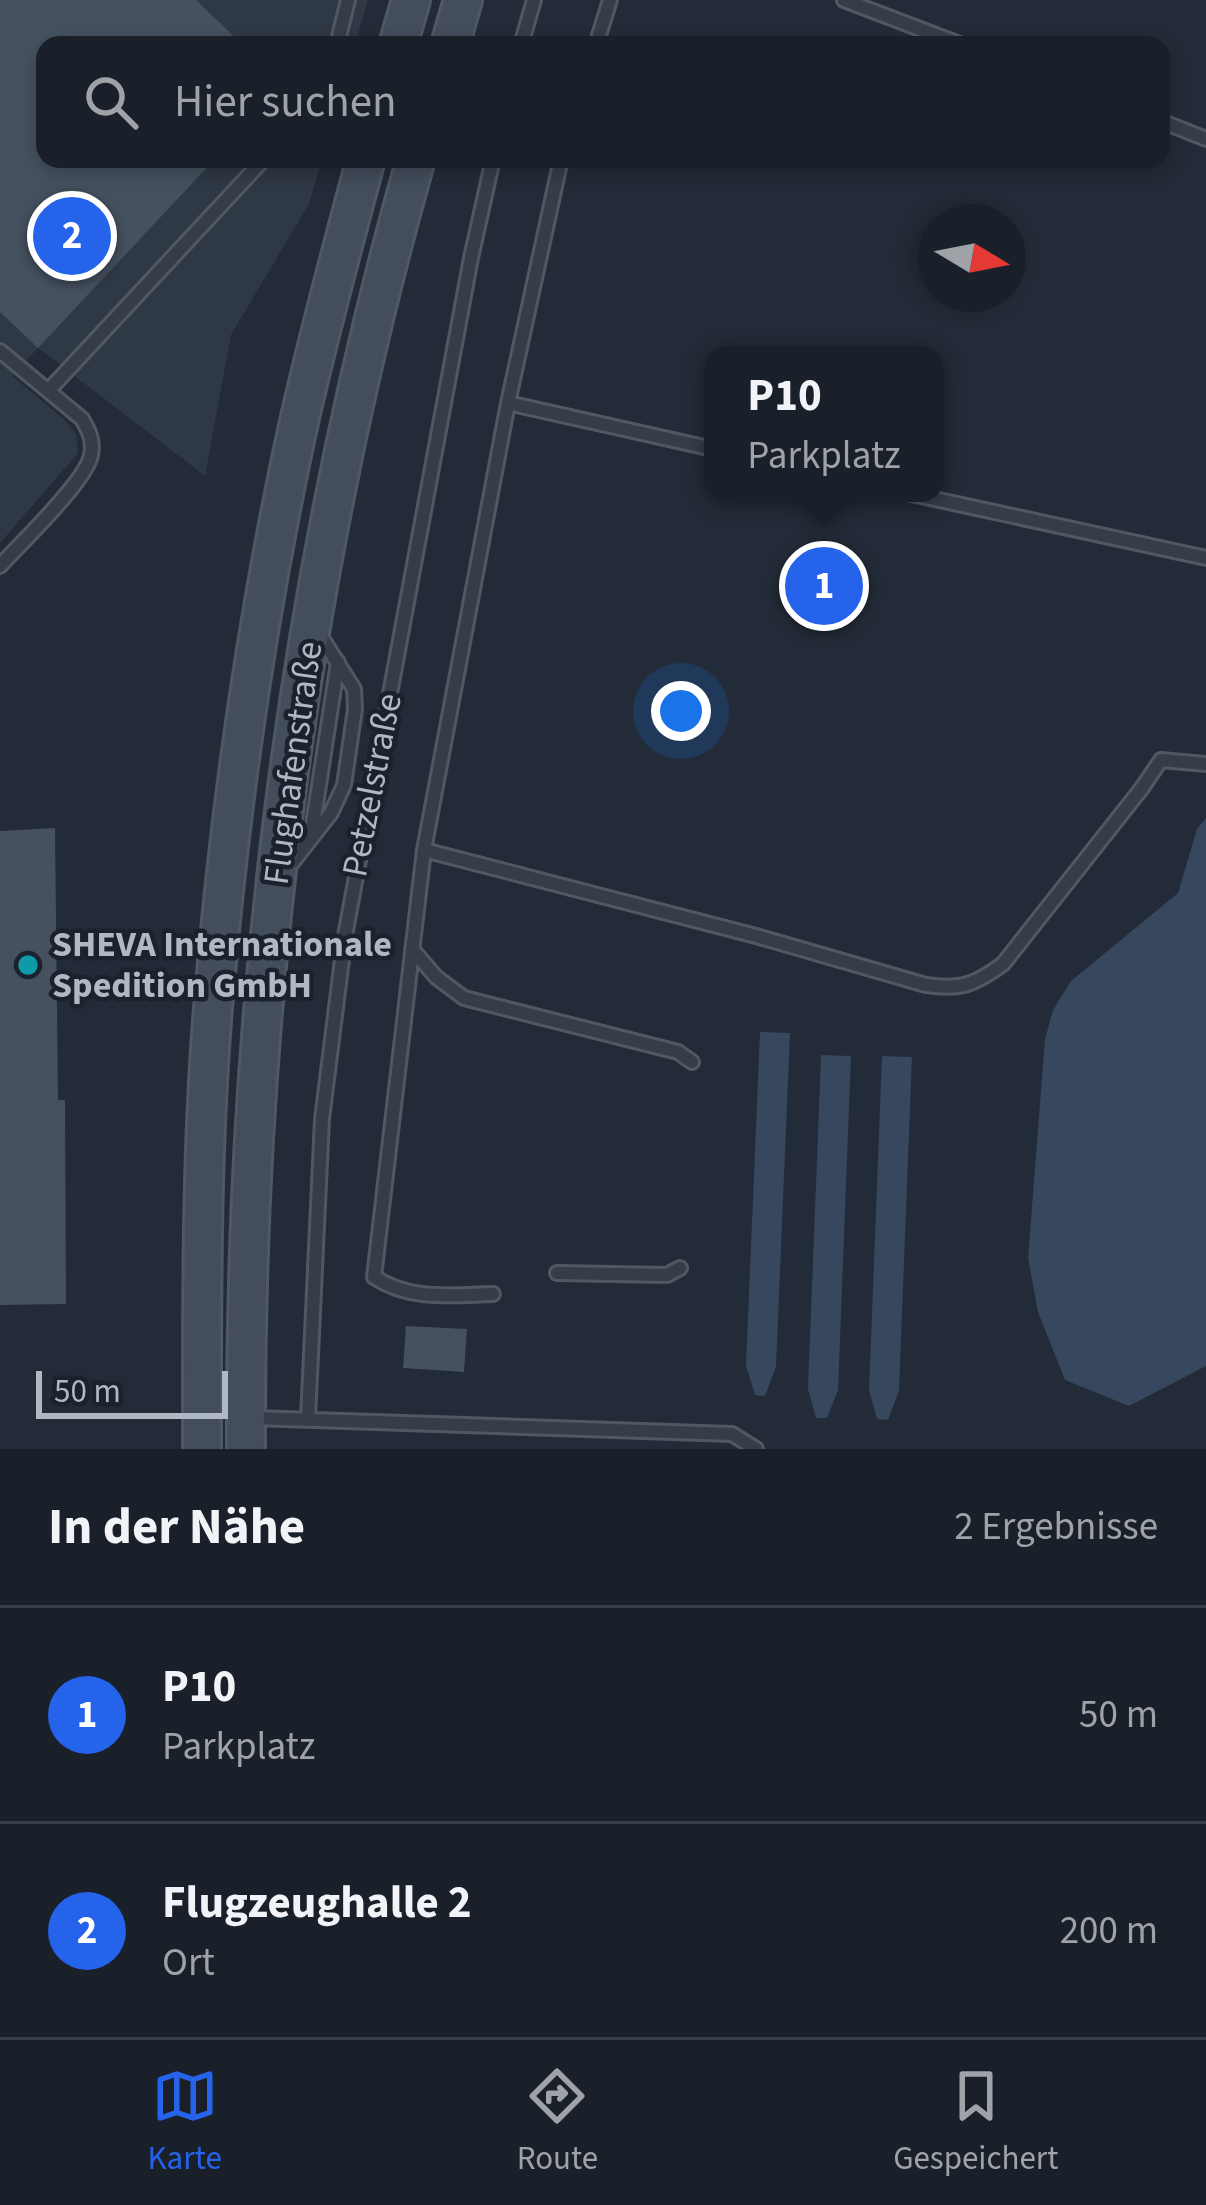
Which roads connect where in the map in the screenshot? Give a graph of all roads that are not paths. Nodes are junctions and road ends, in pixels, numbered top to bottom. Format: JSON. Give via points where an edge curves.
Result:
{"nodes":[{"id":1,"x":348,"y":0,"type":"edge"},
{"id":2,"x":411,"y":0,"type":"edge"},
{"id":3,"x":464,"y":0,"type":"edge"},
{"id":4,"x":534,"y":0,"type":"edge"},
{"id":5,"x":610,"y":0,"type":"edge"},
{"id":6,"x":844,"y":0,"type":"edge"},
{"id":7,"x":339,"y":36,"type":"edge"},
{"id":8,"x":401,"y":36,"type":"edge"},
{"id":9,"x":453,"y":36,"type":"edge"},
{"id":10,"x":524,"y":36,"type":"edge"},
{"id":11,"x":599,"y":36,"type":"edge"},
{"id":12,"x":938,"y":36,"type":"edge"},
{"id":13,"x":1170,"y":125,"type":"edge"},
{"id":14,"x":1206,"y":139,"type":"edge"},
{"id":15,"x":256,"y":168,"type":"edge"},
{"id":16,"x":364,"y":168,"type":"edge"},
{"id":17,"x":413,"y":168,"type":"edge"},
{"id":18,"x":491,"y":168,"type":"edge"},
{"id":19,"x":559,"y":168,"type":"edge"},
{"id":20,"x":0,"y":351,"type":"edge"},
{"id":21,"x":49,"y":390,"type":"junction"},
{"id":22,"x":508,"y":403,"type":"junction"},
{"id":23,"x":704,"y":447,"type":"edge"},
{"id":24,"x":944,"y":501,"type":"edge"},
{"id":25,"x":1206,"y":558,"type":"edge"},
{"id":26,"x":0,"y":566,"type":"edge"},
{"id":27,"x":313,"y":622,"type":"junction"},
{"id":28,"x":338,"y":662,"type":"junction"},
{"id":29,"x":1206,"y":764,"type":"edge"},
{"id":30,"x":310,"y":838,"type":"junction"},
{"id":31,"x":424,"y":850,"type":"junction"},
{"id":32,"x":276,"y":883,"type":"junction"},
{"id":33,"x":412,"y":949,"type":"junction"},
{"id":34,"x":692,"y":1061,"type":"dead end"},
{"id":35,"x":680,"y":1268,"type":"dead end"},
{"id":36,"x":557,"y":1273,"type":"dead end"},
{"id":37,"x":494,"y":1294,"type":"dead end"},
{"id":38,"x":308,"y":1419,"type":"junction"},
{"id":39,"x":246,"y":1433,"type":"edge"},
{"id":40,"x":202,"y":1449,"type":"edge"},
{"id":41,"x":756,"y":1449,"type":"edge"}],
"edges":[{"from":1,"to":7,"type":"lane"},
{"from":2,"to":8,"type":"main road"},
{"from":3,"to":9,"type":"main road"},
{"from":4,"to":10,"type":"lane"},
{"from":5,"to":11,"type":"lane"},
{"from":6,"to":12,"type":"lane"},
{"from":13,"to":14,"type":"lane"},
{"from":15,"to":21,"type":"lane"},
{"from":16,"to":40,"type":"main road","name":"Flughafenstraße","via":[[297,433],[226,870],[203,1172]]},
{"from":17,"to":27,"type":"main road","name":"Flughafenstraße","via":[[381,281]]},
{"from":18,"to":38,"type":"lane","name":"Petzelstraße","via":[[344,936],[322,1120]]},
{"from":19,"to":22,"type":"lane"},
{"from":20,"to":21,"type":"lane"},
{"from":21,"to":26,"type":"lane","via":[[82,419],[92,458]]},
{"from":22,"to":23,"type":"lane"},
{"from":22,"to":31,"type":"lane"},
{"from":24,"to":25,"type":"lane"},
{"from":27,"to":28,"type":"lane"},
{"from":27,"to":32,"type":"main road","name":"Flughafenstraße"},
{"from":28,"to":30,"type":"lane"},
{"from":28,"to":30,"type":"lane","via":[[356,709],[344,785]]},
{"from":29,"to":31,"type":"lane","via":[[1161,760],[1003,964],[952,989]]},
{"from":30,"to":32,"type":"lane"},
{"from":31,"to":33,"type":"lane"},
{"from":32,"to":39,"type":"main road","name":"Flughafenstraße","via":[[251,1174]]},
{"from":33,"to":34,"type":"lane","via":[[464,998]]},
{"from":33,"to":37,"type":"lane","via":[[374,1277],[395,1291]]},
{"from":35,"to":36,"type":"lane","via":[[668,1275]]},
{"from":38,"to":39,"type":"lane"},
{"from":38,"to":41,"type":"lane","via":[[732,1434]]}]}
